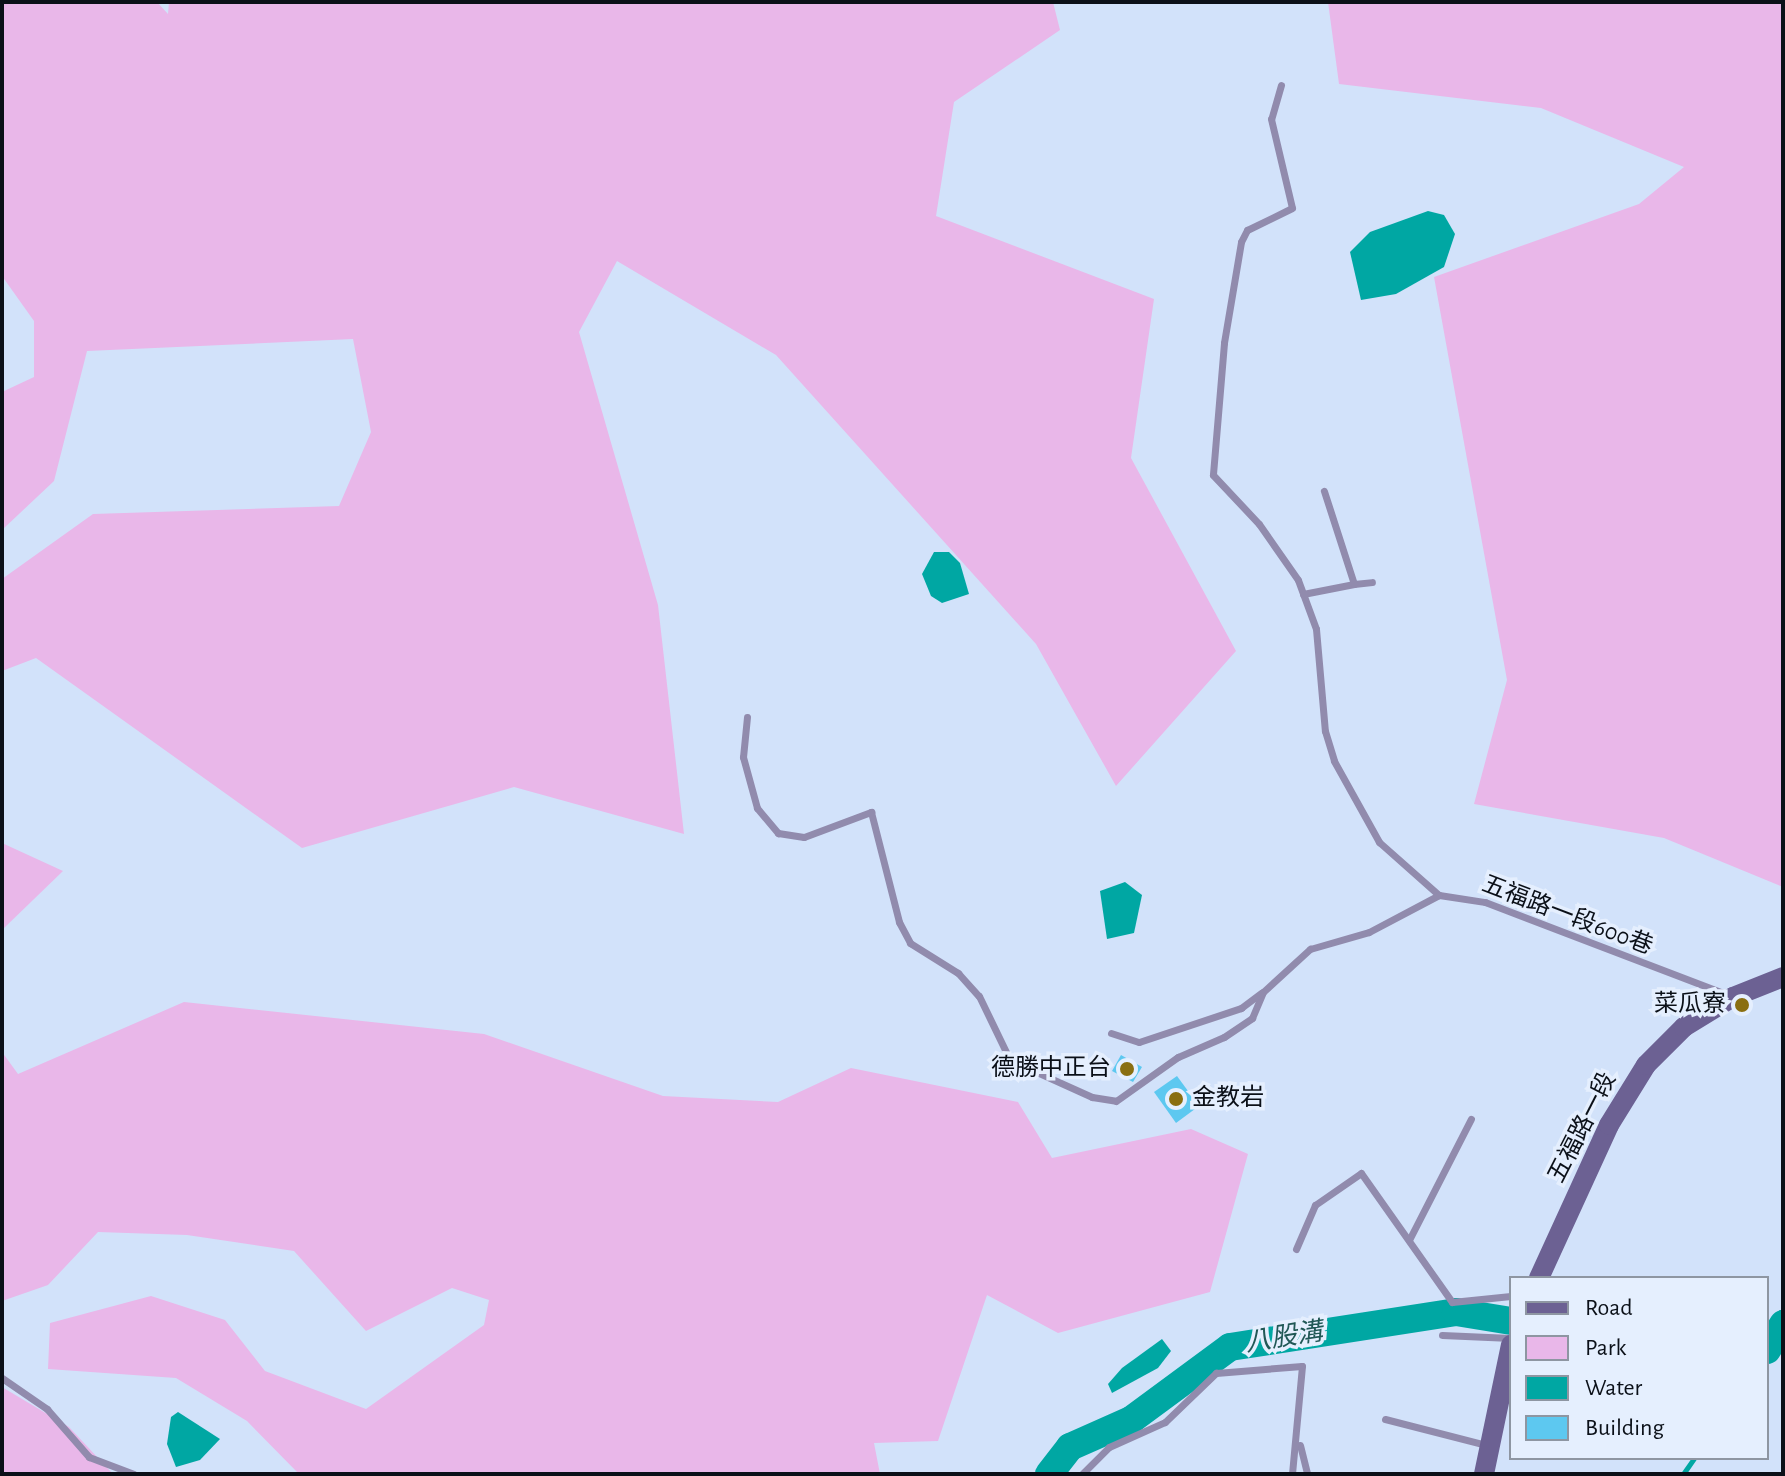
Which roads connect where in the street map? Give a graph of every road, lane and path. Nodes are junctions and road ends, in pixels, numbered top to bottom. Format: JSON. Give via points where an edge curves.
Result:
{"nodes":[{"id":1,"x":1281,"y":85,"type":"dead end"},
{"id":2,"x":1324,"y":491,"type":"dead end"},
{"id":3,"x":1372,"y":582,"type":"dead end"},
{"id":4,"x":1354,"y":584,"type":"junction"},
{"id":5,"x":1303,"y":594,"type":"junction"},
{"id":6,"x":747,"y":717,"type":"dead end"},
{"id":7,"x":1439,"y":895,"type":"junction"},
{"id":8,"x":1783,"y":977,"type":"edge"},
{"id":9,"x":1263,"y":992,"type":"junction"},
{"id":10,"x":1733,"y":997,"type":"junction"},
{"id":11,"x":1111,"y":1033,"type":"dead end"},
{"id":12,"x":1471,"y":1119,"type":"dead end"},
{"id":13,"x":1409,"y":1240,"type":"junction"},
{"id":14,"x":1296,"y":1249,"type":"dead end"},
{"id":15,"x":1540,"y":1276,"type":"edge"},
{"id":16,"x":1509,"y":1296,"type":"edge"},
{"id":17,"x":1442,"y":1335,"type":"dead end"},
{"id":18,"x":1509,"y":1338,"type":"edge"},
{"id":19,"x":1509,"y":1354,"type":"edge"},
{"id":20,"x":2,"y":1378,"type":"edge"},
{"id":21,"x":1385,"y":1419,"type":"dead end"},
{"id":22,"x":1299,"y":1442,"type":"junction"},
{"id":23,"x":1488,"y":1446,"type":"junction"},
{"id":24,"x":134,"y":1474,"type":"edge"},
{"id":25,"x":1082,"y":1474,"type":"edge"},
{"id":26,"x":1292,"y":1474,"type":"edge"},
{"id":27,"x":1307,"y":1474,"type":"edge"},
{"id":28,"x":1484,"y":1474,"type":"edge"}],
"edges":[{"from":1,"to":5,"type":"lane","via":[[1271,119],[1292,208],[1247,230],[1241,242],[1224,343],[1213,475],[1259,524]]},
{"from":2,"to":4,"type":"lane"},
{"from":3,"to":4,"type":"lane"},
{"from":4,"to":5,"type":"lane"},
{"from":5,"to":7,"type":"lane","via":[[1316,629],[1325,731],[1334,761],[1379,842]]},
{"from":6,"to":9,"type":"lane","via":[[743,757],[757,808],[778,833],[804,837],[871,812],[899,922],[910,943],[958,973],[979,996],[1010,1060],[1116,1101],[1178,1057],[1252,1018]]},
{"from":7,"to":9,"type":"lane","via":[[1369,932],[1310,949]]},
{"from":7,"to":10,"type":"lane","name":"五福路一段600巷","via":[[1485,902]]},
{"from":8,"to":10,"type":"main road","name":"五福路一段"},
{"from":9,"to":11,"type":"lane","via":[[1241,1008],[1139,1042]]},
{"from":10,"to":15,"type":"main road","name":"五福路一段","via":[[1684,1027],[1646,1065],[1609,1125]]},
{"from":12,"to":13,"type":"lane"},
{"from":13,"to":14,"type":"lane","via":[[1361,1173],[1315,1205]]},
{"from":13,"to":16,"type":"lane","via":[[1452,1302]]},
{"from":17,"to":18,"type":"lane"},
{"from":19,"to":23,"type":"main road"},
{"from":20,"to":24,"type":"lane","via":[[47,1409],[89,1457]]},
{"from":21,"to":23,"type":"lane"},
{"from":22,"to":25,"type":"lane","via":[[1302,1366],[1232,1367],[1216,1373],[1165,1422],[1109,1447]]},
{"from":22,"to":26,"type":"lane"},
{"from":22,"to":27,"type":"lane"},
{"from":23,"to":28,"type":"main road"}]}
